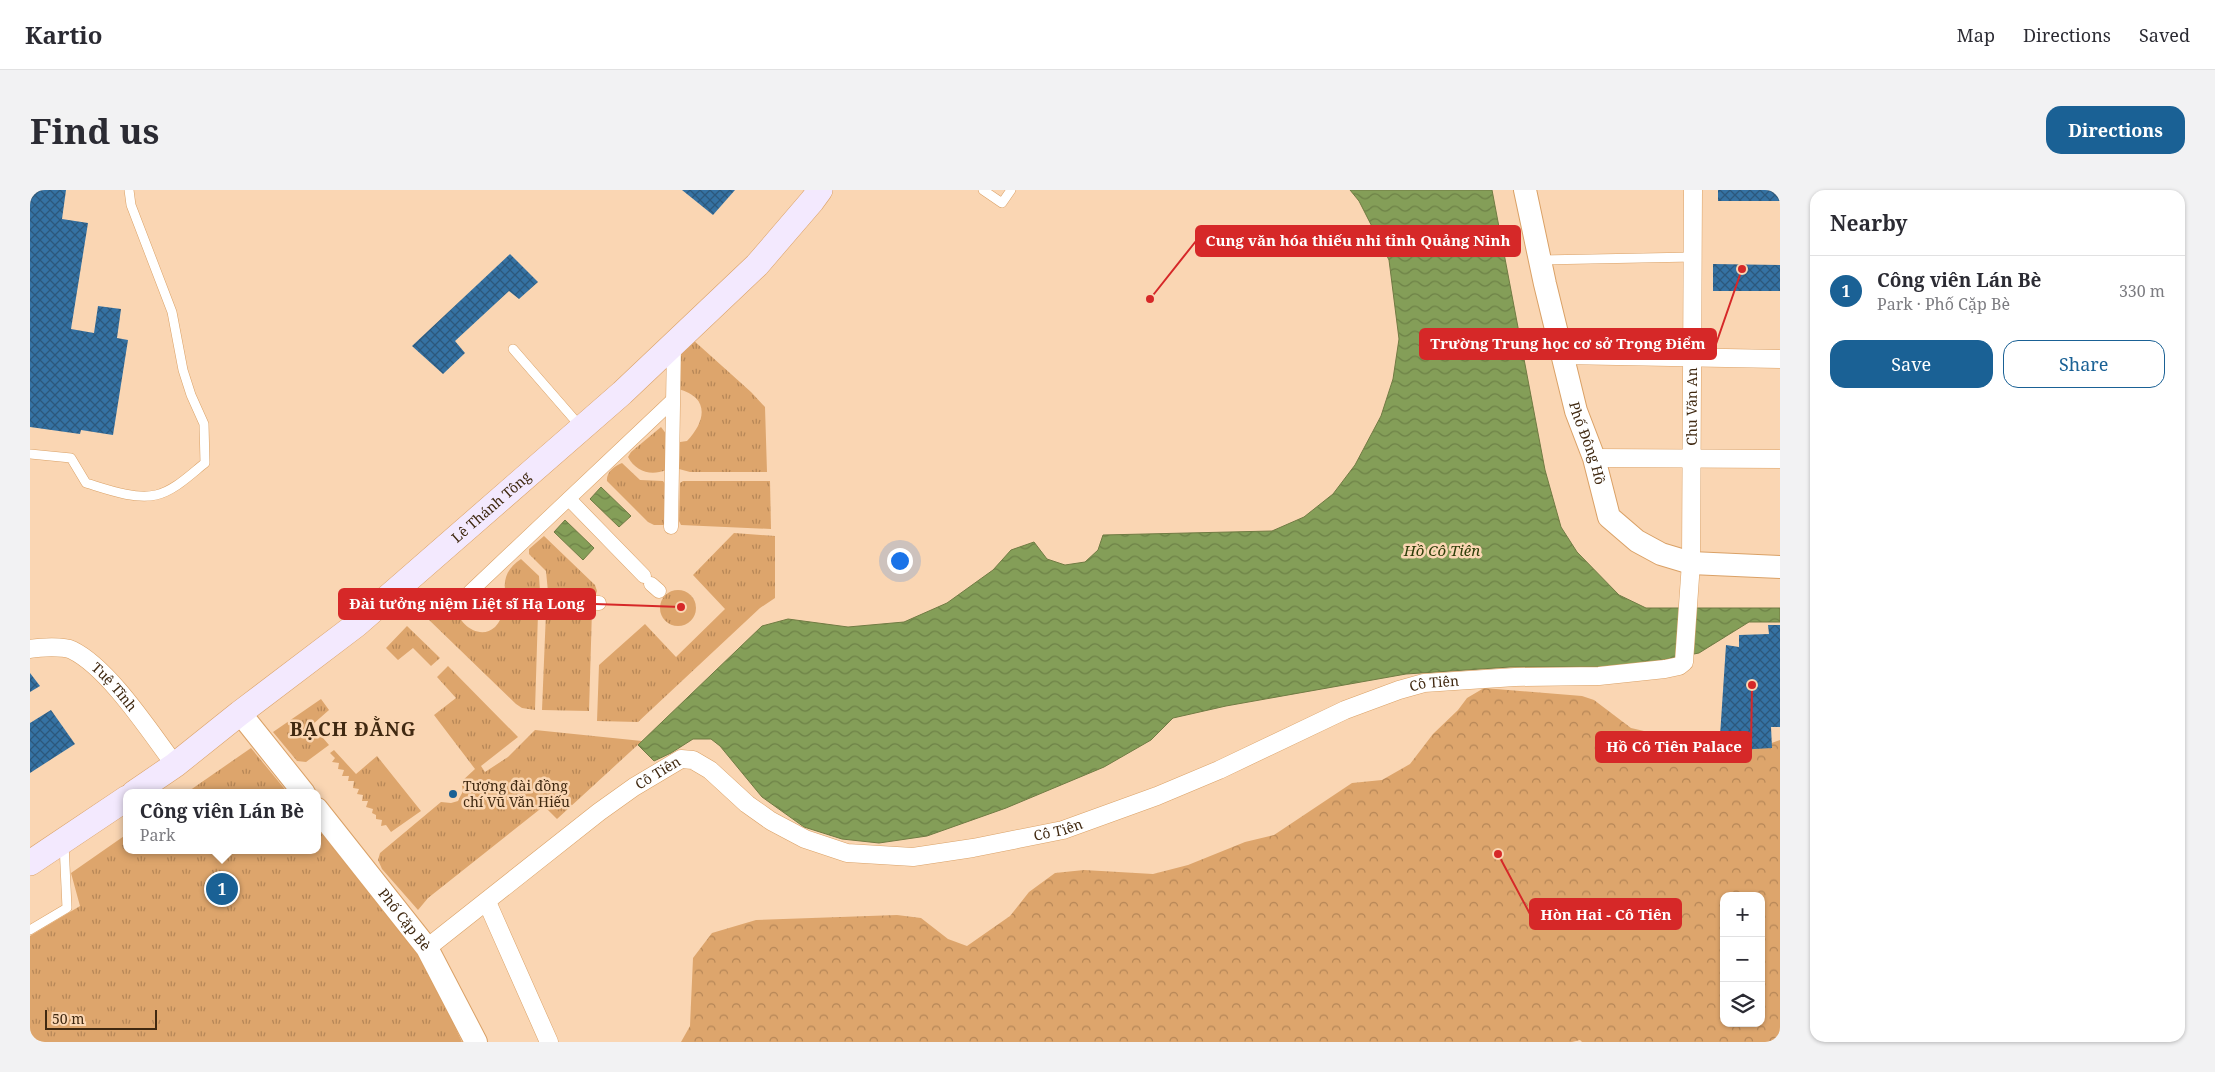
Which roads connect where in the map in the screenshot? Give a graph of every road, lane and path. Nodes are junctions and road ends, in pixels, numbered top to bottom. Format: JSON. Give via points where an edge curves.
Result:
{"nodes":[{"id":1,"x":129,"y":190,"type":"edge"},
{"id":2,"x":820,"y":190,"type":"edge"},
{"id":3,"x":983,"y":190,"type":"edge"},
{"id":4,"x":1011,"y":190,"type":"edge"},
{"id":5,"x":1525,"y":190,"type":"edge"},
{"id":6,"x":1693,"y":190,"type":"edge"},
{"id":7,"x":1693,"y":258,"type":"junction"},
{"id":8,"x":1539,"y":260,"type":"junction"},
{"id":9,"x":674,"y":344,"type":"junction"},
{"id":10,"x":513,"y":349,"type":"dead end"},
{"id":11,"x":1562,"y":355,"type":"junction"},
{"id":12,"x":1693,"y":358,"type":"junction"},
{"id":13,"x":1780,"y":359,"type":"edge"},
{"id":14,"x":672,"y":402,"type":"junction"},
{"id":15,"x":582,"y":428,"type":"junction"},
{"id":16,"x":30,"y":454,"type":"edge"},
{"id":17,"x":1594,"y":458,"type":"junction"},
{"id":18,"x":1692,"y":460,"type":"junction"},
{"id":19,"x":1780,"y":460,"type":"edge"},
{"id":20,"x":569,"y":499,"type":"junction"},
{"id":21,"x":671,"y":527,"type":"dead end"},
{"id":22,"x":1690,"y":563,"type":"junction"},
{"id":23,"x":1780,"y":567,"type":"edge"},
{"id":24,"x":652,"y":584,"type":"dead end"},
{"id":25,"x":1689,"y":595,"type":"joint"},
{"id":26,"x":444,"y":598,"type":"dead end"},
{"id":27,"x":467,"y":599,"type":"junction"},
{"id":28,"x":599,"y":603,"type":"dead end"},
{"id":29,"x":30,"y":649,"type":"edge"},
{"id":30,"x":240,"y":713,"type":"junction"},
{"id":31,"x":175,"y":765,"type":"junction"},
{"id":32,"x":140,"y":789,"type":"edge"},
{"id":33,"x":301,"y":789,"type":"edge"},
{"id":34,"x":123,"y":801,"type":"edge"},
{"id":35,"x":321,"y":814,"type":"edge"},
{"id":36,"x":64,"y":841,"type":"junction"},
{"id":37,"x":30,"y":863,"type":"edge"},
{"id":38,"x":487,"y":902,"type":"junction"},
{"id":39,"x":30,"y":930,"type":"edge"},
{"id":40,"x":428,"y":948,"type":"junction"},
{"id":41,"x":476,"y":1042,"type":"edge"},
{"id":42,"x":548,"y":1042,"type":"edge"}],
"edges":[{"from":1,"to":16,"type":"lane","via":[[131,205],[172,312],[182,370],[190,395],[204,424],[205,463],[181,483],[156,495],[126,494],[86,483],[71,458]]},
{"from":2,"to":9,"type":"main road","name":"Lê Thánh Tông","via":[[757,266]]},
{"from":3,"to":4,"type":"lane","via":[[1002,203]]},
{"from":5,"to":8,"type":"street","name":"Phố Đông Hồ"},
{"from":6,"to":7,"type":"street","name":"Chu Văn An"},
{"from":7,"to":8,"type":"lane"},
{"from":7,"to":12,"type":"street","name":"Chu Văn An"},
{"from":8,"to":11,"type":"street","name":"Phố Đông Hồ"},
{"from":9,"to":14,"type":"street"},
{"from":9,"to":15,"type":"main road","name":"Lê Thánh Tông"},
{"from":10,"to":15,"type":"lane"},
{"from":11,"to":12,"type":"street"},
{"from":11,"to":17,"type":"street","name":"Phố Đông Hồ","via":[[1576,412]]},
{"from":12,"to":13,"type":"street"},
{"from":12,"to":18,"type":"street","name":"Chu Văn An"},
{"from":14,"to":20,"type":"street"},
{"from":14,"to":21,"type":"street"},
{"from":15,"to":30,"type":"main road","name":"Lê Thánh Tông","via":[[356,625]]},
{"from":17,"to":18,"type":"street"},
{"from":17,"to":22,"type":"street","name":"Phố Đông Hồ","via":[[1609,517],[1636,542]]},
{"from":18,"to":19,"type":"street"},
{"from":18,"to":22,"type":"street","name":"Chu Văn An"},
{"from":20,"to":24,"type":"street"},
{"from":20,"to":27,"type":"street","via":[[470,592]]},
{"from":22,"to":23,"type":"street","name":"Phố Đông Hồ"},
{"from":22,"to":25,"type":"street","name":"Chu Văn An"},
{"from":25,"to":38,"type":"street","name":"Cô Tiên","via":[[1684,662],[1679,666],[1599,676],[1424,683],[1345,710],[1156,796],[1063,830],[973,848],[913,857],[847,853],[805,839],[770,821],[710,770],[693,760],[681,759],[618,798]]},
{"from":26,"to":27,"type":"street"},
{"from":27,"to":28,"type":"street"},
{"from":29,"to":31,"type":"street","name":"Tuệ Tĩnh","via":[[71,649],[92,663],[128,702]]},
{"from":30,"to":31,"type":"main road","name":"Lê Thánh Tông"},
{"from":30,"to":33,"type":"street"},
{"from":31,"to":32,"type":"main road","name":"Lê Thánh Tông"},
{"from":34,"to":36,"type":"main road"},
{"from":35,"to":40,"type":"street","name":"Phố Cặp Bè"},
{"from":36,"to":37,"type":"main road"},
{"from":36,"to":39,"type":"lane","via":[[67,908]]},
{"from":38,"to":40,"type":"street","name":"Cô Tiên"},
{"from":38,"to":42,"type":"street"},
{"from":40,"to":41,"type":"street","name":"Phố Cặp Bè"}]}
